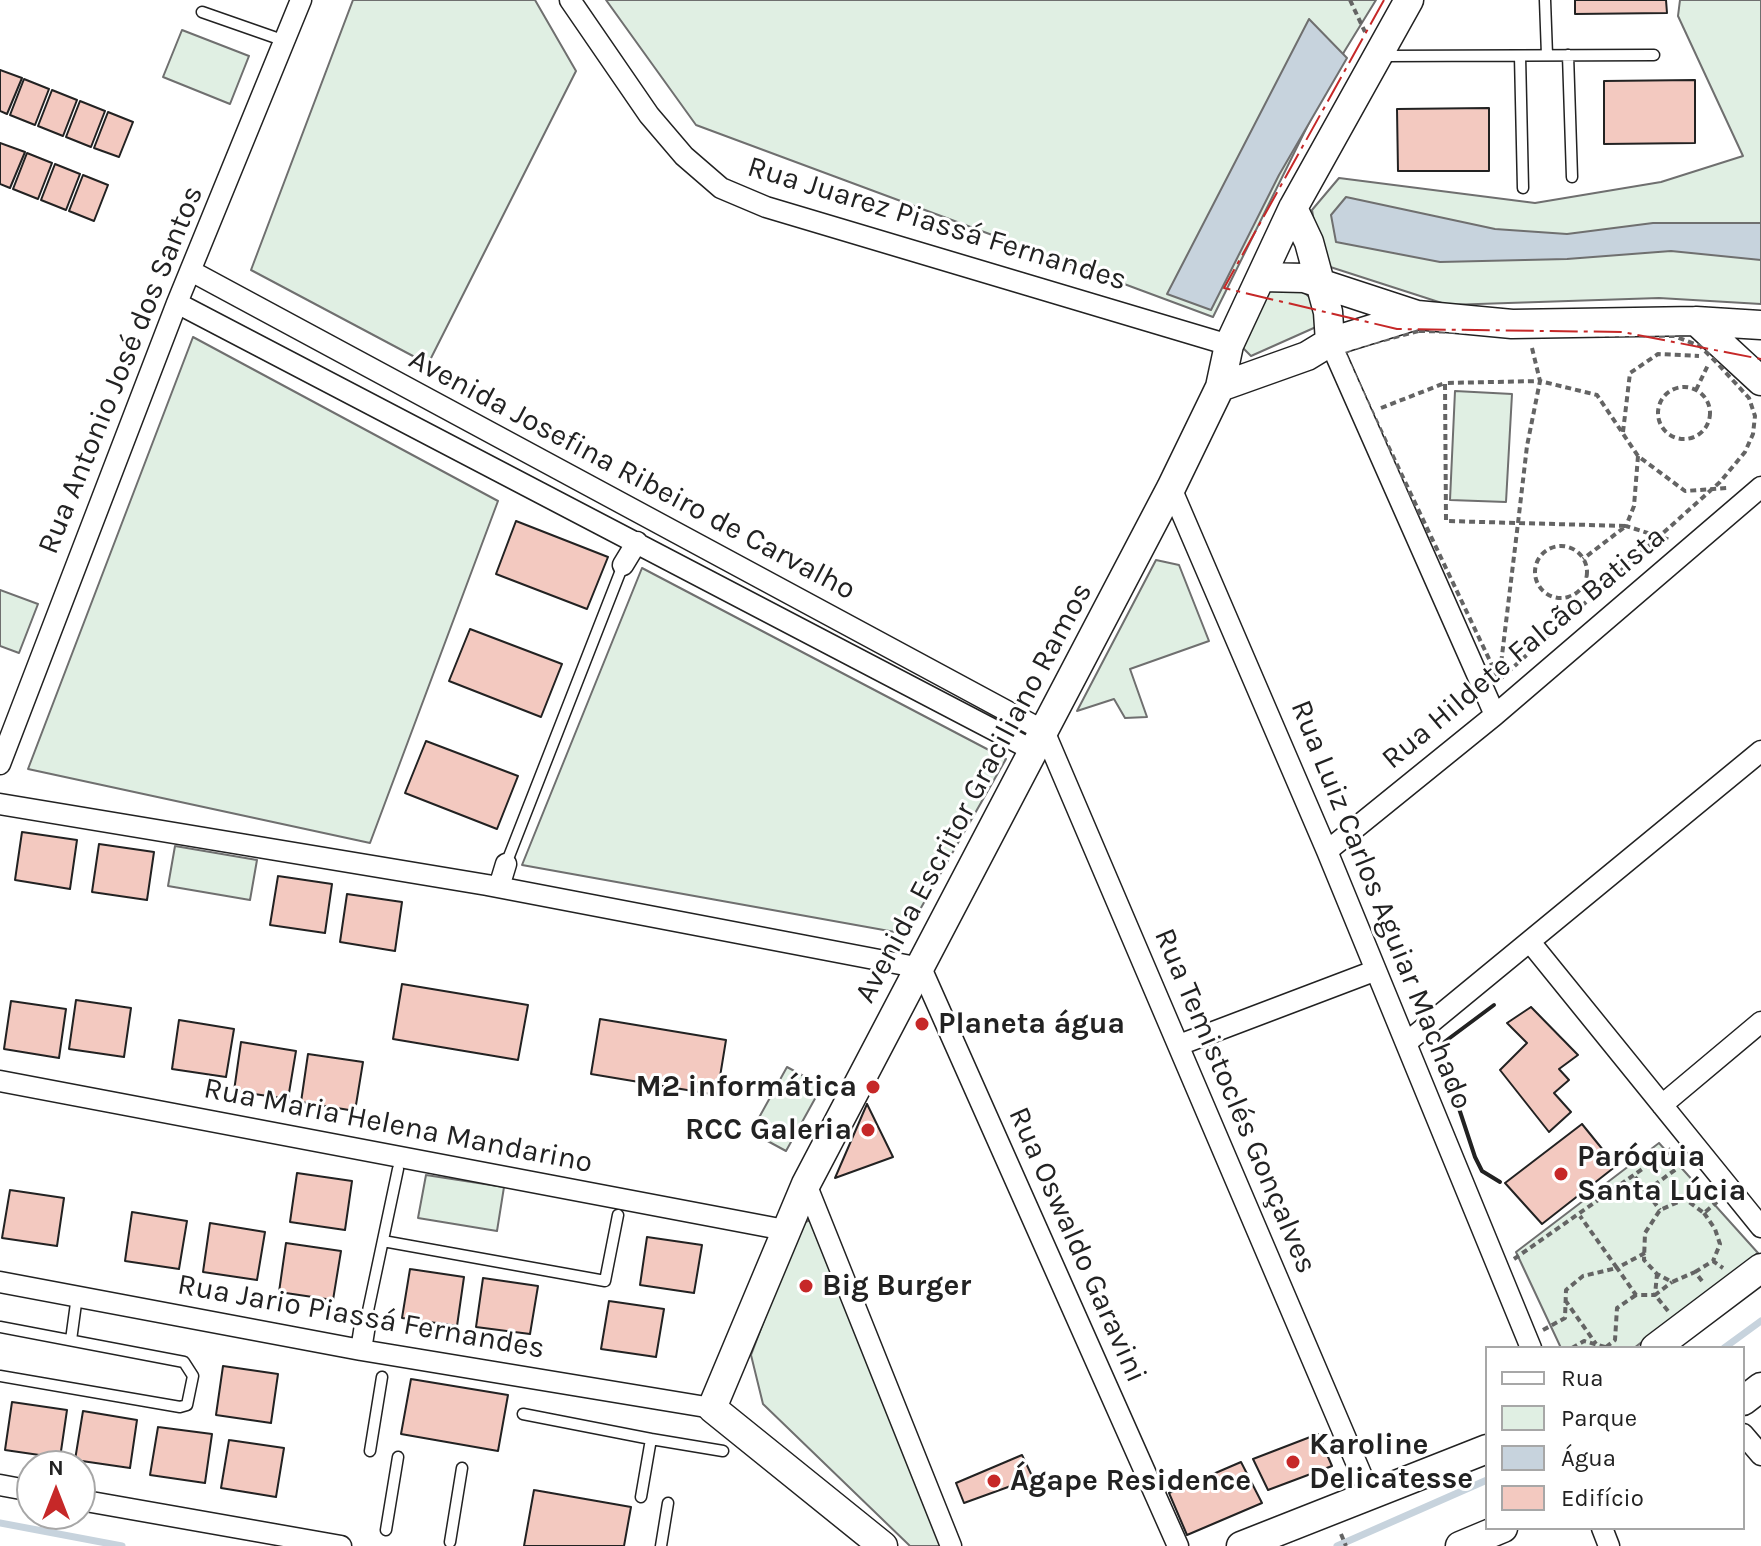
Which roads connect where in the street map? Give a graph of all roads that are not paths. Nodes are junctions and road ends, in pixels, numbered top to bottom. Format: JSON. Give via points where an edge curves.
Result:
{"nodes":[{"id":1,"x":301,"y":0,"type":"edge"},
{"id":2,"x":570,"y":0,"type":"edge"},
{"id":3,"x":1409,"y":0,"type":"edge"},
{"id":4,"x":1545,"y":0,"type":"edge"},
{"id":5,"x":202,"y":12,"type":"dead end"},
{"id":6,"x":285,"y":41,"type":"junction"},
{"id":7,"x":1547,"y":55,"type":"junction"},
{"id":8,"x":1568,"y":55,"type":"junction"},
{"id":9,"x":1654,"y":55,"type":"dead end"},
{"id":10,"x":1377,"y":56,"type":"junction"},
{"id":11,"x":1520,"y":56,"type":"junction"},
{"id":12,"x":1572,"y":177,"type":"dead end"},
{"id":13,"x":1523,"y":188,"type":"dead end"},
{"id":14,"x":1293,"y":208,"type":"junction"},
{"id":15,"x":191,"y":271,"type":"junction"},
{"id":16,"x":1262,"y":277,"type":"junction"},
{"id":17,"x":1318,"y":283,"type":"junction"},
{"id":18,"x":177,"y":303,"type":"junction"},
{"id":19,"x":1417,"y":315,"type":"junction"},
{"id":20,"x":1696,"y":321,"type":"junction"},
{"id":21,"x":1761,"y":325,"type":"edge"},
{"id":22,"x":1330,"y":342,"type":"junction"},
{"id":23,"x":1229,"y":345,"type":"junction"},
{"id":24,"x":1259,"y":371,"type":"junction"},
{"id":25,"x":1761,"y":381,"type":"edge"},
{"id":26,"x":1220,"y":387,"type":"junction"},
{"id":27,"x":1760,"y":486,"type":"edge"},
{"id":28,"x":1171,"y":488,"type":"junction"},
{"id":29,"x":637,"y":542,"type":"junction"},
{"id":30,"x":623,"y":565,"type":"joint"},
{"id":31,"x":1495,"y":715,"type":"junction"},
{"id":32,"x":1039,"y":741,"type":"junction"},
{"id":33,"x":1761,"y":751,"type":"edge"},
{"id":34,"x":0,"y":764,"type":"edge"},
{"id":35,"x":0,"y":804,"type":"edge"},
{"id":36,"x":1327,"y":851,"type":"junction"},
{"id":37,"x":506,"y":864,"type":"joint"},
{"id":38,"x":499,"y":887,"type":"junction"},
{"id":39,"x":1530,"y":942,"type":"junction"},
{"id":40,"x":921,"y":968,"type":"junction"},
{"id":41,"x":1374,"y":971,"type":"junction"},
{"id":42,"x":1761,"y":1022,"type":"edge"},
{"id":43,"x":1406,"y":1043,"type":"junction"},
{"id":44,"x":1179,"y":1045,"type":"junction"},
{"id":45,"x":0,"y":1081,"type":"edge"},
{"id":46,"x":1662,"y":1105,"type":"junction"},
{"id":47,"x":400,"y":1163,"type":"junction"},
{"id":48,"x":806,"y":1184,"type":"junction"},
{"id":49,"x":620,"y":1207,"type":"junction"},
{"id":50,"x":1761,"y":1227,"type":"edge"},
{"id":51,"x":785,"y":1230,"type":"junction"},
{"id":52,"x":383,"y":1241,"type":"junction"},
{"id":53,"x":1761,"y":1268,"type":"edge"},
{"id":54,"x":0,"y":1282,"type":"edge"},
{"id":55,"x":77,"y":1296,"type":"junction"},
{"id":56,"x":365,"y":1325,"type":"joint"},
{"id":57,"x":0,"y":1327,"type":"edge"},
{"id":58,"x":71,"y":1340,"type":"junction"},
{"id":59,"x":1529,"y":1343,"type":"edge"},
{"id":60,"x":1658,"y":1346,"type":"edge"},
{"id":61,"x":361,"y":1350,"type":"junction"},
{"id":62,"x":0,"y":1376,"type":"edge"},
{"id":63,"x":382,"y":1377,"type":"dead end"},
{"id":64,"x":1761,"y":1387,"type":"edge"},
{"id":65,"x":1745,"y":1399,"type":"edge"},
{"id":66,"x":712,"y":1408,"type":"junction"},
{"id":67,"x":523,"y":1414,"type":"dead end"},
{"id":68,"x":1745,"y":1436,"type":"edge"},
{"id":69,"x":651,"y":1439,"type":"junction"},
{"id":70,"x":1485,"y":1450,"type":"edge"},
{"id":71,"x":370,"y":1451,"type":"dead end"},
{"id":72,"x":723,"y":1451,"type":"dead end"},
{"id":73,"x":1761,"y":1455,"type":"edge"},
{"id":74,"x":398,"y":1457,"type":"dead end"},
{"id":75,"x":462,"y":1468,"type":"dead end"},
{"id":76,"x":1370,"y":1495,"type":"junction"},
{"id":77,"x":641,"y":1497,"type":"dead end"},
{"id":78,"x":96,"y":1503,"type":"edge"},
{"id":79,"x":668,"y":1503,"type":"dead end"},
{"id":80,"x":386,"y":1530,"type":"dead end"},
{"id":81,"x":1498,"y":1530,"type":"edge"},
{"id":82,"x":450,"y":1542,"type":"dead end"},
{"id":83,"x":341,"y":1546,"type":"edge"},
{"id":84,"x":661,"y":1546,"type":"edge"},
{"id":85,"x":883,"y":1546,"type":"edge"},
{"id":86,"x":951,"y":1546,"type":"edge"},
{"id":87,"x":1178,"y":1546,"type":"edge"},
{"id":88,"x":1241,"y":1546,"type":"edge"},
{"id":89,"x":1460,"y":1546,"type":"edge"}],
"edges":[{"from":1,"to":6,"type":"street","name":"Rua Antonio José dos Santos"},
{"from":2,"to":23,"type":"street","name":"Rua Juarez Piassá Fernandes","via":[[649,115],[721,188],[766,207]]},
{"from":3,"to":10,"type":"street","name":"Avenida Escritor Graciliano Ramos"},
{"from":4,"to":7,"type":"lane"},
{"from":5,"to":6,"type":"lane"},
{"from":6,"to":15,"type":"street","name":"Rua Antonio José dos Santos"},
{"from":7,"to":8,"type":"lane"},
{"from":7,"to":11,"type":"lane"},
{"from":8,"to":9,"type":"lane"},
{"from":8,"to":12,"type":"lane"},
{"from":10,"to":11,"type":"lane"},
{"from":10,"to":14,"type":"street","name":"Avenida Escritor Graciliano Ramos"},
{"from":11,"to":13,"type":"lane"},
{"from":14,"to":16,"type":"street","name":"Avenida Escritor Graciliano Ramos"},
{"from":14,"to":17,"type":"street","via":[[1309,242]]},
{"from":15,"to":18,"type":"street","name":"Rua Antonio José dos Santos"},
{"from":15,"to":32,"type":"street","name":"Avenida Josefina Ribeiro de Carvalho"},
{"from":16,"to":17,"type":"street","via":[[1282,275]]},
{"from":16,"to":23,"type":"street","name":"Avenida Escritor Graciliano Ramos"},
{"from":17,"to":19,"type":"street"},
{"from":17,"to":22,"type":"street","via":[[1328,312]]},
{"from":18,"to":29,"type":"street","name":"Avenida Josefina Ribeiro de Carvalho"},
{"from":18,"to":34,"type":"street","name":"Rua Antonio José dos Santos"},
{"from":19,"to":20,"type":"street","via":[[1512,324]]},
{"from":19,"to":22,"type":"street"},
{"from":20,"to":21,"type":"street"},
{"from":20,"to":25,"type":"street"},
{"from":22,"to":24,"type":"street","via":[[1307,356]]},
{"from":22,"to":31,"type":"street","via":[[1368,413]]},
{"from":23,"to":24,"type":"street","via":[[1238,365]]},
{"from":23,"to":26,"type":"street","name":"Avenida Escritor Graciliano Ramos"},
{"from":24,"to":26,"type":"street"},
{"from":26,"to":28,"type":"street","name":"Avenida Escritor Graciliano Ramos"},
{"from":27,"to":31,"type":"street","name":"Rua Hildete Falcão Batista"},
{"from":28,"to":32,"type":"street","name":"Avenida Escritor Graciliano Ramos"},
{"from":28,"to":36,"type":"street","name":"Rua Luiz Carlos Aguiar Machado"},
{"from":29,"to":30,"type":"street"},
{"from":29,"to":32,"type":"street","name":"Avenida Josefina Ribeiro de Carvalho"},
{"from":30,"to":37,"type":"lane"},
{"from":31,"to":36,"type":"street","name":"Rua Hildete Falcão Batista"},
{"from":32,"to":40,"type":"street","name":"Avenida Escritor Graciliano Ramos"},
{"from":32,"to":44,"type":"street","name":"Rua Temistoclés Gonçalves"},
{"from":33,"to":39,"type":"street"},
{"from":35,"to":38,"type":"street"},
{"from":36,"to":41,"type":"street","name":"Rua Luiz Carlos Aguiar Machado"},
{"from":37,"to":38,"type":"street"},
{"from":38,"to":40,"type":"street"},
{"from":39,"to":43,"type":"street"},
{"from":39,"to":46,"type":"street"},
{"from":40,"to":48,"type":"street","name":"Avenida Escritor Graciliano Ramos"},
{"from":40,"to":87,"type":"street","name":"Rua Oswaldo Garavini"},
{"from":41,"to":43,"type":"street","name":"Rua Luiz Carlos Aguiar Machado"},
{"from":41,"to":44,"type":"street"},
{"from":42,"to":46,"type":"street"},
{"from":43,"to":59,"type":"street","name":"Rua Luiz Carlos Aguiar Machado"},
{"from":44,"to":76,"type":"street","name":"Rua Temistoclés Gonçalves"},
{"from":45,"to":47,"type":"street","name":"Rua Maria Helena Mandarino"},
{"from":46,"to":50,"type":"street"},
{"from":47,"to":49,"type":"street","name":"Rua Maria Helena Mandarino"},
{"from":47,"to":52,"type":"lane"},
{"from":48,"to":51,"type":"street","name":"Avenida Escritor Graciliano Ramos"},
{"from":48,"to":86,"type":"street"},
{"from":49,"to":51,"type":"street","name":"Rua Maria Helena Mandarino"},
{"from":49,"to":52,"type":"lane","via":[[605,1281]]},
{"from":51,"to":66,"type":"street","name":"Avenida Escritor Graciliano Ramos"},
{"from":52,"to":56,"type":"lane"},
{"from":53,"to":60,"type":"street"},
{"from":54,"to":55,"type":"street","name":"Rua Jario Piassá Fernandes"},
{"from":55,"to":58,"type":"lane"},
{"from":55,"to":61,"type":"street","name":"Rua Jario Piassá Fernandes"},
{"from":56,"to":61,"type":"street"},
{"from":57,"to":58,"type":"lane"},
{"from":58,"to":62,"type":"lane","via":[[184,1362],[193,1376],[187,1405]]},
{"from":61,"to":66,"type":"street","name":"Rua Jario Piassá Fernandes"},
{"from":63,"to":71,"type":"lane"},
{"from":64,"to":65,"type":"street"},
{"from":66,"to":85,"type":"street"},
{"from":67,"to":69,"type":"lane"},
{"from":68,"to":73,"type":"street"},
{"from":69,"to":72,"type":"lane"},
{"from":69,"to":77,"type":"lane"},
{"from":70,"to":76,"type":"street"},
{"from":74,"to":80,"type":"lane"},
{"from":75,"to":82,"type":"lane"},
{"from":76,"to":88,"type":"street"},
{"from":78,"to":83,"type":"street"},
{"from":79,"to":84,"type":"lane"},
{"from":81,"to":89,"type":"street"}]}
